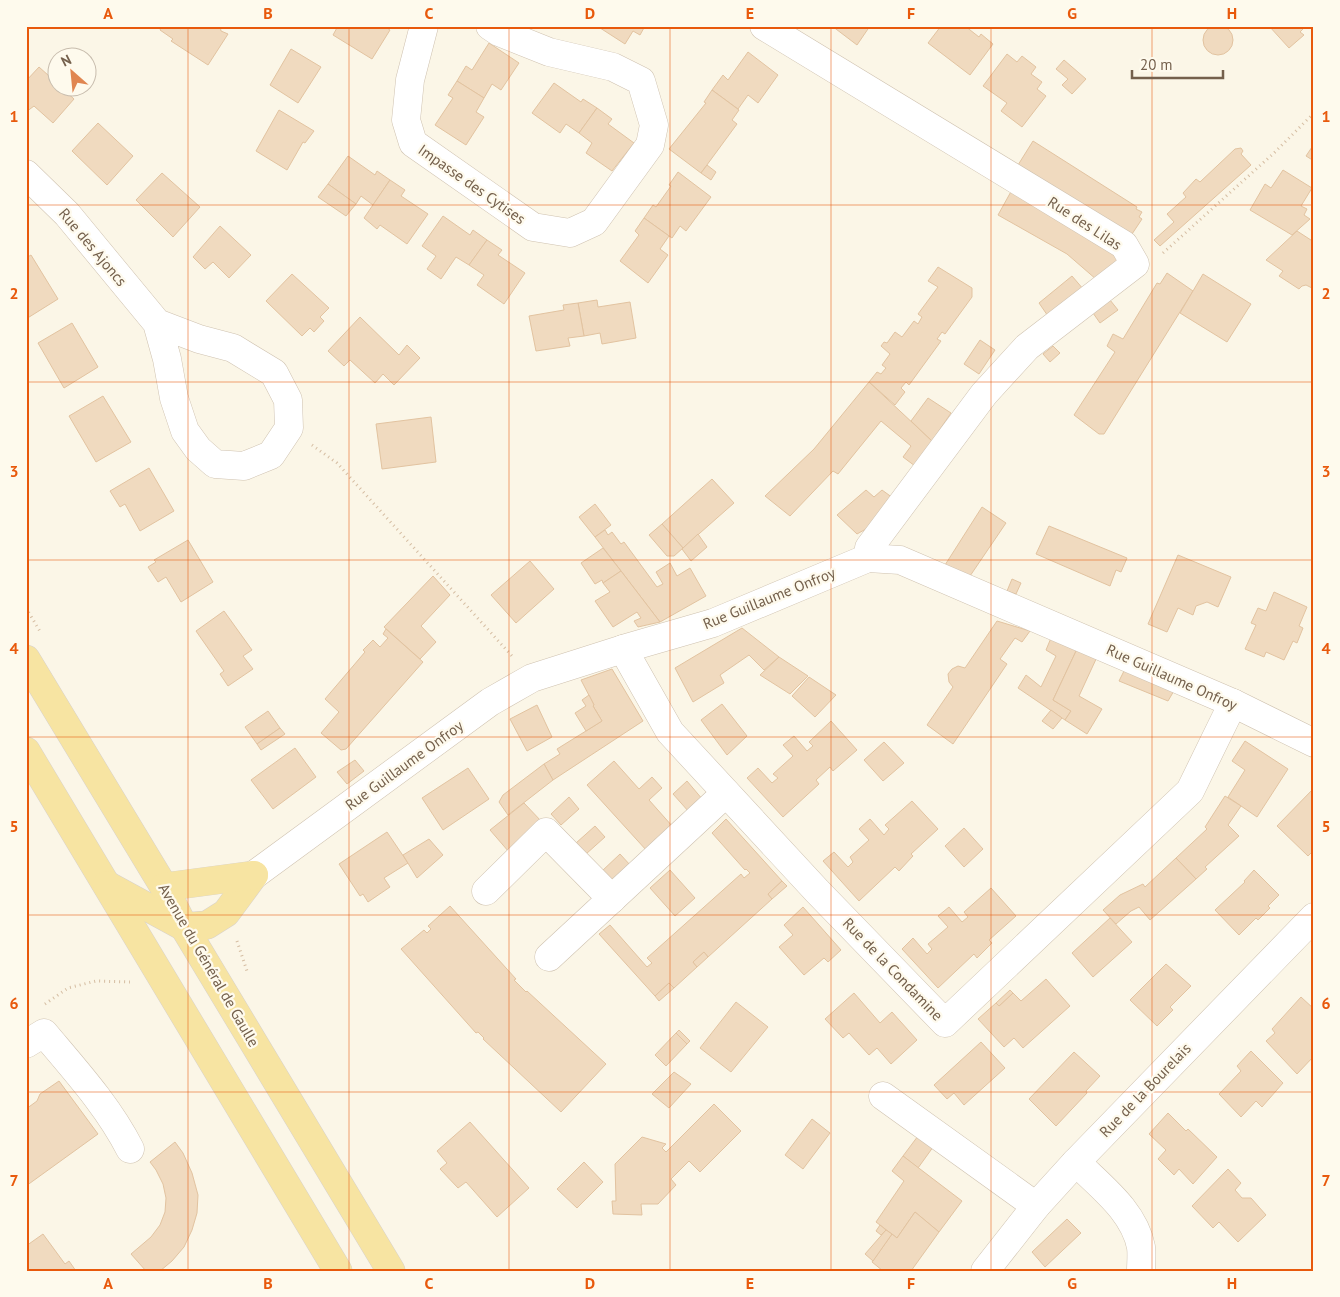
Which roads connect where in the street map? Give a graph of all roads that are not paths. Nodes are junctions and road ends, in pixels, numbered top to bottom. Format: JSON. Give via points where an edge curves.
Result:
{"nodes":[{"id":1,"x":424,"y":26,"type":"edge"},
{"id":2,"x":490,"y":26,"type":"edge"},
{"id":3,"x":764,"y":26,"type":"edge"},
{"id":4,"x":26,"y":174,"type":"edge"},
{"id":5,"x":157,"y":323,"type":"junction"},
{"id":6,"x":868,"y":558,"type":"junction"},
{"id":7,"x":623,"y":649,"type":"junction"},
{"id":8,"x":26,"y":659,"type":"edge"},
{"id":9,"x":1233,"y":703,"type":"junction"},
{"id":10,"x":1314,"y":743,"type":"edge"},
{"id":11,"x":26,"y":751,"type":"edge"},
{"id":12,"x":726,"y":793,"type":"junction"},
{"id":13,"x":254,"y":875,"type":"junction"},
{"id":14,"x":106,"y":884,"type":"junction"},
{"id":15,"x":164,"y":887,"type":"junction"},
{"id":16,"x":486,"y":891,"type":"dead end"},
{"id":17,"x":612,"y":899,"type":"junction"},
{"id":18,"x":1314,"y":917,"type":"edge"},
{"id":19,"x":184,"y":927,"type":"junction"},
{"id":20,"x":549,"y":956,"type":"dead end"},
{"id":21,"x":26,"y":1044,"type":"edge"},
{"id":22,"x":883,"y":1096,"type":"dead end"},
{"id":23,"x":130,"y":1150,"type":"dead end"},
{"id":24,"x":1076,"y":1162,"type":"junction"},
{"id":25,"x":1036,"y":1206,"type":"junction"},
{"id":26,"x":338,"y":1271,"type":"edge"},
{"id":27,"x":391,"y":1271,"type":"edge"},
{"id":28,"x":985,"y":1271,"type":"edge"},
{"id":29,"x":1141,"y":1271,"type":"edge"}],
"edges":[{"from":1,"to":2,"type":"street","name":"Impasse des Cytises","via":[[410,80],[406,120],[414,143],[533,227],[570,233],[594,222],[650,145],[654,125],[641,81],[613,67],[549,52]]},
{"from":3,"to":6,"type":"street","name":"Rue des Lilas","via":[[1124,245],[1135,264],[1027,348],[984,394],[869,548]]},
{"from":4,"to":5,"type":"street","name":"Rue des Ajoncs","via":[[67,214]]},
{"from":5,"to":5,"type":"street","name":"Rue des Ajoncs","via":[[174,398],[185,431],[198,449],[215,464],[244,466],[271,455],[289,428],[288,400],[274,373],[233,348]]},
{"from":6,"to":7,"type":"street","name":"Rue Guillaume Onfroy","via":[[714,623]]},
{"from":6,"to":9,"type":"street","name":"Rue Guillaume Onfroy","via":[[900,560]]},
{"from":7,"to":12,"type":"street","name":"Rue de la Condamine","via":[[670,732]]},
{"from":7,"to":13,"type":"street","name":"Rue Guillaume Onfroy","via":[[532,678],[490,702]]},
{"from":8,"to":15,"type":"main road","name":"Avenue du Général de Gaulle"},
{"from":9,"to":10,"type":"street","name":"Rue Guillaume Onfroy"},
{"from":9,"to":12,"type":"street","name":"Rue de la Condamine","via":[[1190,791],[945,1023]]},
{"from":11,"to":14,"type":"main road"},
{"from":12,"to":17,"type":"street"},
{"from":13,"to":15,"type":"main road"},
{"from":13,"to":19,"type":"main road","via":[[226,913],[207,925]]},
{"from":14,"to":19,"type":"main road"},
{"from":14,"to":26,"type":"main road"},
{"from":15,"to":19,"type":"main road","name":"Avenue du Général de Gaulle"},
{"from":16,"to":17,"type":"street","via":[[546,832]]},
{"from":17,"to":20,"type":"street"},
{"from":18,"to":24,"type":"street","name":"Rue de la Bourelais"},
{"from":19,"to":27,"type":"main road","name":"Avenue du Général de Gaulle"},
{"from":21,"to":23,"type":"street","via":[[44,1033],[120,1129]]},
{"from":22,"to":25,"type":"street"},
{"from":24,"to":25,"type":"street","name":"Rue de la Bourelais"},
{"from":24,"to":29,"type":"street","via":[[1122,1208],[1135,1228],[1141,1249]]},
{"from":25,"to":28,"type":"street","name":"Rue de la Bourelais"}]}
